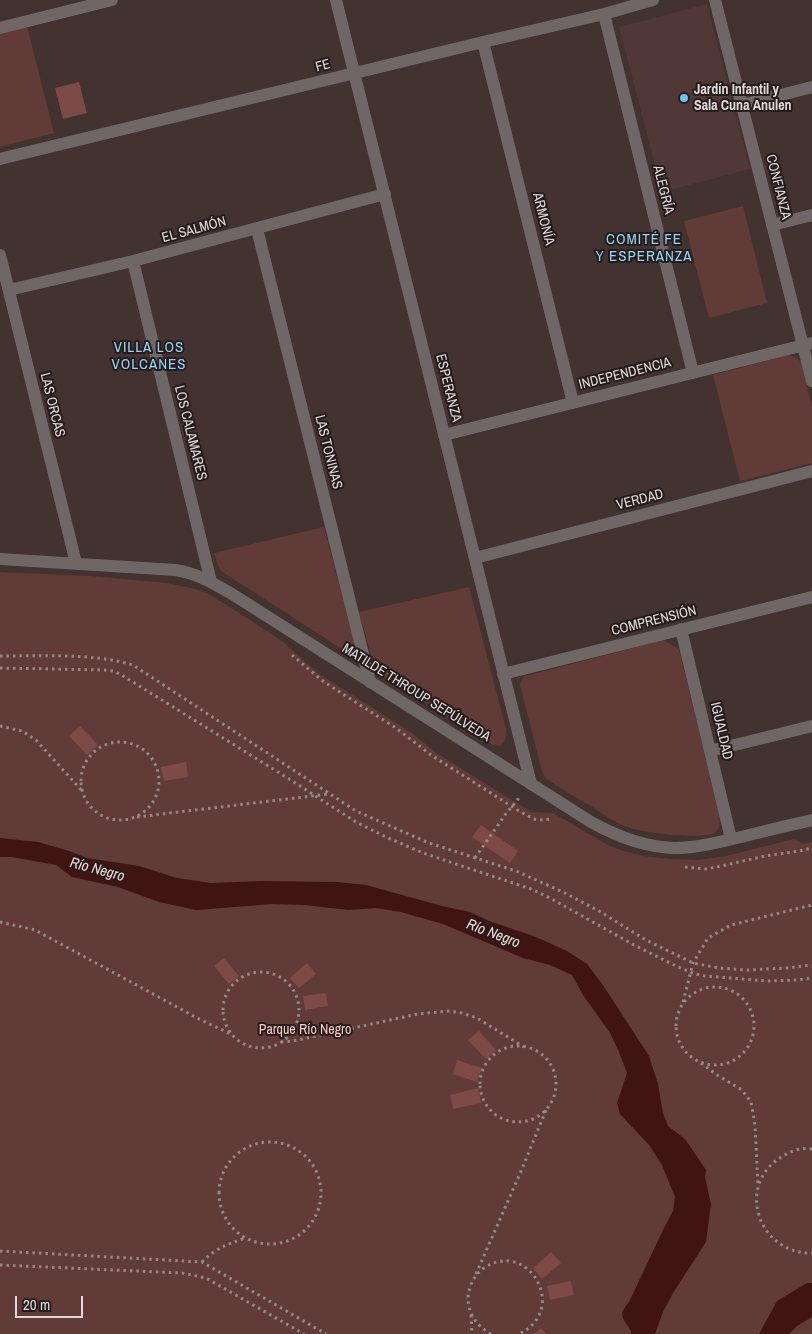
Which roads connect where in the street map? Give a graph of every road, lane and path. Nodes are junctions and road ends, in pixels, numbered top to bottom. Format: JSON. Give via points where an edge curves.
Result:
{"nodes":[{"id":1,"x":112,"y":0,"type":"edge"},
{"id":2,"x":336,"y":0,"type":"edge"},
{"id":3,"x":653,"y":0,"type":"edge"},
{"id":4,"x":715,"y":0,"type":"edge"},
{"id":5,"x":68,"y":5,"type":"edge"},
{"id":6,"x":604,"y":14,"type":"junction"},
{"id":7,"x":0,"y":28,"type":"edge"},
{"id":8,"x":483,"y":42,"type":"junction"},
{"id":9,"x":355,"y":74,"type":"junction"},
{"id":10,"x":812,"y":87,"type":"edge"},
{"id":11,"x":742,"y":105,"type":"junction"},
{"id":12,"x":0,"y":159,"type":"edge"},
{"id":13,"x":385,"y":194,"type":"junction"},
{"id":14,"x":812,"y":215,"type":"edge"},
{"id":15,"x":772,"y":225,"type":"junction"},
{"id":16,"x":257,"y":229,"type":"junction"},
{"id":17,"x":0,"y":255,"type":"edge"},
{"id":18,"x":132,"y":262,"type":"junction"},
{"id":19,"x":9,"y":290,"type":"junction"},
{"id":20,"x":807,"y":344,"type":"edge"},
{"id":21,"x":693,"y":373,"type":"junction"},
{"id":22,"x":812,"y":381,"type":"edge"},
{"id":23,"x":573,"y":403,"type":"junction"},
{"id":24,"x":444,"y":435,"type":"junction"},
{"id":25,"x":812,"y":471,"type":"edge"},
{"id":26,"x":0,"y":558,"type":"edge"},
{"id":27,"x":475,"y":558,"type":"junction"},
{"id":28,"x":76,"y":563,"type":"junction"},
{"id":29,"x":211,"y":582,"type":"junction"},
{"id":30,"x":812,"y":597,"type":"edge"},
{"id":31,"x":681,"y":630,"type":"junction"},
{"id":32,"x":0,"y":656,"type":"edge"},
{"id":33,"x":0,"y":668,"type":"edge"},
{"id":34,"x":503,"y":674,"type":"junction"},
{"id":35,"x":370,"y":682,"type":"junction"},
{"id":36,"x":0,"y":726,"type":"edge"},
{"id":37,"x":812,"y":726,"type":"edge"},
{"id":38,"x":710,"y":751,"type":"junction"},
{"id":39,"x":531,"y":784,"type":"junction"},
{"id":40,"x":83,"y":792,"type":"junction"},
{"id":41,"x":330,"y":794,"type":"junction"},
{"id":42,"x":316,"y":796,"type":"junction"},
{"id":43,"x":134,"y":818,"type":"junction"},
{"id":44,"x":812,"y":820,"type":"edge"},
{"id":45,"x":731,"y":839,"type":"junction"},
{"id":46,"x":475,"y":858,"type":"junction"},
{"id":47,"x":812,"y":905,"type":"edge"},
{"id":48,"x":0,"y":922,"type":"edge"},
{"id":49,"x":693,"y":962,"type":"junction"},
{"id":50,"x":812,"y":964,"type":"edge"},
{"id":51,"x":691,"y":972,"type":"junction"},
{"id":52,"x":812,"y":978,"type":"edge"},
{"id":53,"x":683,"y":1003,"type":"junction"},
{"id":54,"x":232,"y":1035,"type":"junction"},
{"id":55,"x":281,"y":1042,"type":"junction"},
{"id":56,"x":524,"y":1047,"type":"junction"},
{"id":57,"x":696,"y":1060,"type":"junction"},
{"id":58,"x":547,"y":1108,"type":"junction"},
{"id":59,"x":812,"y":1148,"type":"edge"},
{"id":60,"x":758,"y":1187,"type":"junction"},
{"id":61,"x":245,"y":1238,"type":"junction"},
{"id":62,"x":0,"y":1251,"type":"edge"},
{"id":63,"x":812,"y":1253,"type":"edge"},
{"id":64,"x":202,"y":1262,"type":"junction"},
{"id":65,"x":0,"y":1265,"type":"edge"},
{"id":66,"x":475,"y":1277,"type":"junction"},
{"id":67,"x":471,"y":1314,"type":"junction"},
{"id":68,"x":304,"y":1334,"type":"edge"},
{"id":69,"x":326,"y":1334,"type":"edge"},
{"id":70,"x":472,"y":1334,"type":"edge"},
{"id":71,"x":492,"y":1334,"type":"edge"},
{"id":72,"x":519,"y":1334,"type":"edge"}],
"edges":[{"from":1,"to":5,"type":"street"},
{"from":2,"to":9,"type":"street","name":"ESPERANZA"},
{"from":3,"to":6,"type":"street","name":"FE"},
{"from":4,"to":11,"type":"street","name":"CONFIANZA"},
{"from":5,"to":7,"type":"street"},
{"from":6,"to":8,"type":"street","name":"FE"},
{"from":6,"to":21,"type":"street","name":"ALEGRÍA"},
{"from":8,"to":9,"type":"street","name":"FE"},
{"from":8,"to":23,"type":"street","name":"ARMONÍA"},
{"from":9,"to":12,"type":"street","name":"FE"},
{"from":9,"to":13,"type":"street","name":"ESPERANZA"},
{"from":10,"to":11,"type":"street"},
{"from":11,"to":15,"type":"street","name":"CONFIANZA"},
{"from":13,"to":16,"type":"street","name":"EL SALMÓN"},
{"from":13,"to":24,"type":"street","name":"ESPERANZA"},
{"from":14,"to":15,"type":"street"},
{"from":15,"to":20,"type":"street","name":"CONFIANZA"},
{"from":16,"to":18,"type":"street","name":"EL SALMÓN"},
{"from":16,"to":35,"type":"street","name":"LAS TONINAS"},
{"from":17,"to":19,"type":"street","name":"LAS ORCAS"},
{"from":18,"to":19,"type":"street","name":"EL SALMÓN"},
{"from":18,"to":29,"type":"street","name":"LOS CALAMARES"},
{"from":19,"to":28,"type":"street","name":"LAS ORCAS"},
{"from":20,"to":21,"type":"street","name":"INDEPENDENCIA"},
{"from":20,"to":22,"type":"street","name":"CONFIANZA"},
{"from":21,"to":23,"type":"street","name":"INDEPENDENCIA"},
{"from":23,"to":24,"type":"street","name":"INDEPENDENCIA"},
{"from":24,"to":27,"type":"street","name":"ESPERANZA"},
{"from":25,"to":27,"type":"street","name":"VERDAD"},
{"from":26,"to":28,"type":"street","name":"MATILDE THROUP SEPÚLVEDA"},
{"from":27,"to":34,"type":"street","name":"ESPERANZA"},
{"from":28,"to":29,"type":"street","name":"MATILDE THROUP SEPÚLVEDA","via":[[188,571]]},
{"from":29,"to":35,"type":"street","name":"MATILDE THROUP SEPÚLVEDA"},
{"from":30,"to":31,"type":"street","name":"COMPRENSIÓN"},
{"from":31,"to":34,"type":"street","name":"COMPRENSIÓN"},
{"from":31,"to":38,"type":"street","name":"IGUALDAD"},
{"from":32,"to":41,"type":"path","via":[[63,656],[116,660],[133,665]]},
{"from":33,"to":42,"type":"path","via":[[113,671]]},
{"from":34,"to":39,"type":"street","name":"ESPERANZA"},
{"from":35,"to":39,"type":"street","name":"MATILDE THROUP SEPÚLVEDA"},
{"from":36,"to":40,"type":"path","via":[[22,731],[36,740]]},
{"from":37,"to":38,"type":"street"},
{"from":38,"to":45,"type":"street","name":"IGUALDAD"},
{"from":39,"to":45,"type":"street","name":"MATILDE THROUP SEPÚLVEDA","via":[[605,830],[642,843],[687,848]]},
{"from":39,"to":46,"type":"path"},
{"from":40,"to":43,"type":"path","via":[[88,804],[97,812],[121,820]]},
{"from":40,"to":43,"type":"path","via":[[81,779],[90,755],[113,742],[138,746],[156,765],[159,778],[153,802]]},
{"from":41,"to":42,"type":"path"},
{"from":41,"to":46,"type":"path","via":[[356,811],[429,843]]},
{"from":42,"to":43,"type":"path"},
{"from":42,"to":51,"type":"path","via":[[356,822],[406,846],[531,889]]},
{"from":44,"to":45,"type":"street","name":"MATILDE THROUP SEPÚLVEDA"},
{"from":46,"to":49,"type":"path","via":[[516,870],[563,892],[646,940]]},
{"from":47,"to":49,"type":"path","via":[[730,925],[708,938]]},
{"from":48,"to":54,"type":"path","via":[[35,930]]},
{"from":49,"to":50,"type":"path","via":[[747,970]]},
{"from":49,"to":51,"type":"path"},
{"from":51,"to":52,"type":"path","via":[[768,981]]},
{"from":51,"to":53,"type":"path"},
{"from":53,"to":57,"type":"path","via":[[677,1014],[678,1041]]},
{"from":53,"to":57,"type":"path","via":[[692,994],[716,986],[740,995],[753,1017],[751,1042],[733,1061],[714,1065]]},
{"from":54,"to":55,"type":"path","via":[[241,1042],[261,1048]]},
{"from":54,"to":55,"type":"path","via":[[224,1015],[224,1004],[233,984],[251,973],[272,973],[290,985],[299,1005],[296,1026]]},
{"from":55,"to":56,"type":"path","via":[[418,1014],[449,1011],[477,1018]]},
{"from":56,"to":58,"type":"path","via":[[542,1055],[553,1071],[555,1090]]},
{"from":56,"to":58,"type":"path","via":[[505,1048],[489,1060],[480,1077],[482,1097],[493,1113],[511,1121],[531,1119]]},
{"from":57,"to":60,"type":"path","via":[[742,1090],[751,1102]]},
{"from":58,"to":66,"type":"path"},
{"from":59,"to":60,"type":"path","via":[[791,1151],[776,1159]]},
{"from":60,"to":63,"type":"path","via":[[761,1222],[771,1237],[785,1248]]},
{"from":61,"to":61,"type":"path","via":[[223,1215],[219,1183],[225,1167],[248,1146],[264,1141],[280,1142],[295,1148],[308,1158],[322,1187],[321,1203],[315,1218],[305,1231],[276,1245],[260,1244]]},
{"from":61,"to":64,"type":"path","via":[[213,1251]]},
{"from":62,"to":64,"type":"path"},
{"from":64,"to":69,"type":"path"},
{"from":65,"to":68,"type":"path","via":[[182,1273],[206,1278]]},
{"from":66,"to":67,"type":"path","via":[[468,1295]]},
{"from":66,"to":72,"type":"path","via":[[490,1265],[500,1262],[519,1264],[535,1276],[540,1284],[543,1303],[536,1321]]},
{"from":67,"to":70,"type":"path"},
{"from":67,"to":71,"type":"path","via":[[483,1330]]}]}
